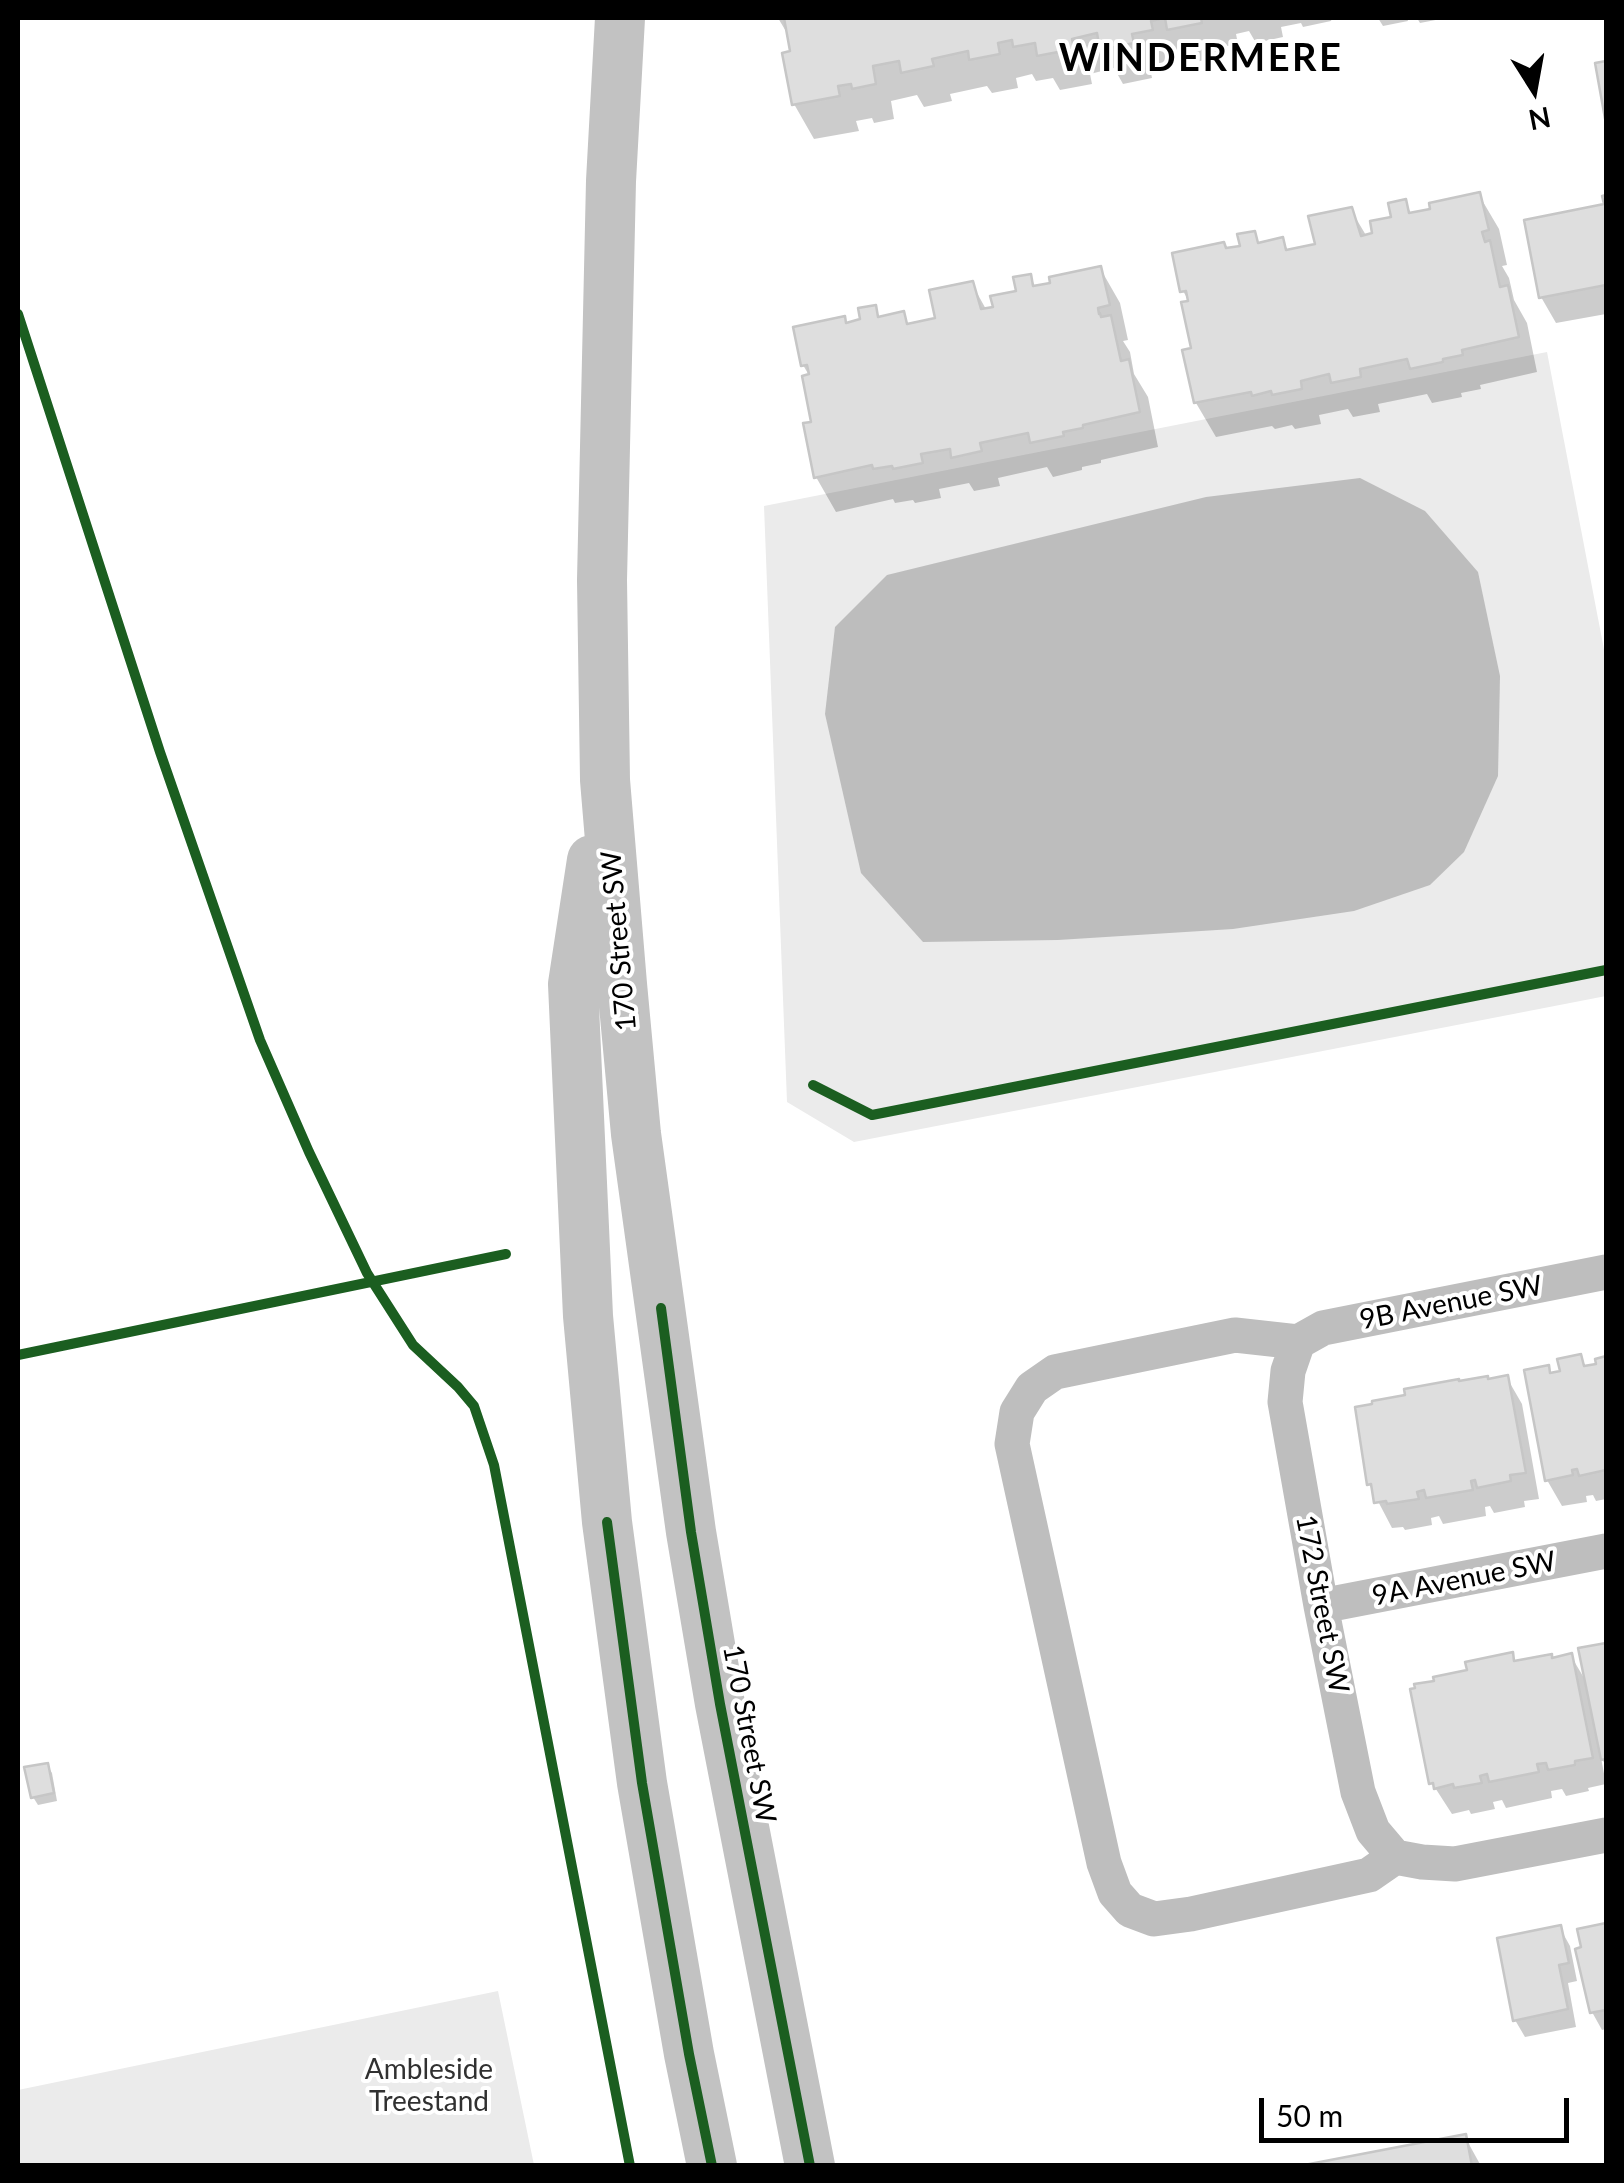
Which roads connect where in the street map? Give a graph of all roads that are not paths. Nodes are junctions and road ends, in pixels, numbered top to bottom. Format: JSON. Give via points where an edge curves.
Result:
{"nodes":[{"id":1,"x":620,"y":18,"type":"edge"},
{"id":2,"x":604,"y":780,"type":"junction"},
{"id":3,"x":1606,"y":1272,"type":"edge"},
{"id":4,"x":1298,"y":1342,"type":"junction"},
{"id":5,"x":1606,"y":1552,"type":"edge"},
{"id":6,"x":1322,"y":1606,"type":"junction"},
{"id":7,"x":1606,"y":1835,"type":"edge"},
{"id":8,"x":1395,"y":1857,"type":"junction"},
{"id":9,"x":712,"y":2166,"type":"edge"},
{"id":10,"x":810,"y":2166,"type":"edge"}],
"edges":[{"from":1,"to":2,"type":"main road","name":"170 Street SW","via":[[605,398]]},
{"from":2,"to":9,"type":"main road","name":"170 Street SW","via":[[573,984],[589,1323],[608,1540],[642,1782]]},
{"from":2,"to":10,"type":"main road","name":"170 Street SW","via":[[636,1134],[689,1513]]},
{"from":3,"to":4,"type":"street","name":"9B Avenue SW","via":[[1323,1328]]},
{"from":4,"to":6,"type":"street","name":"172 Street SW","via":[[1285,1402]]},
{"from":4,"to":8,"type":"street","via":[[1235,1335],[1056,1372],[1032,1388],[1016,1412],[1012,1444],[1104,1864],[1130,1910],[1154,1919],[1191,1914],[1370,1875]]},
{"from":5,"to":6,"type":"street","name":"9A Avenue SW"},
{"from":6,"to":8,"type":"street","name":"172 Street SW","via":[[1358,1792],[1373,1831]]},
{"from":7,"to":8,"type":"street","via":[[1455,1864]]}]}
